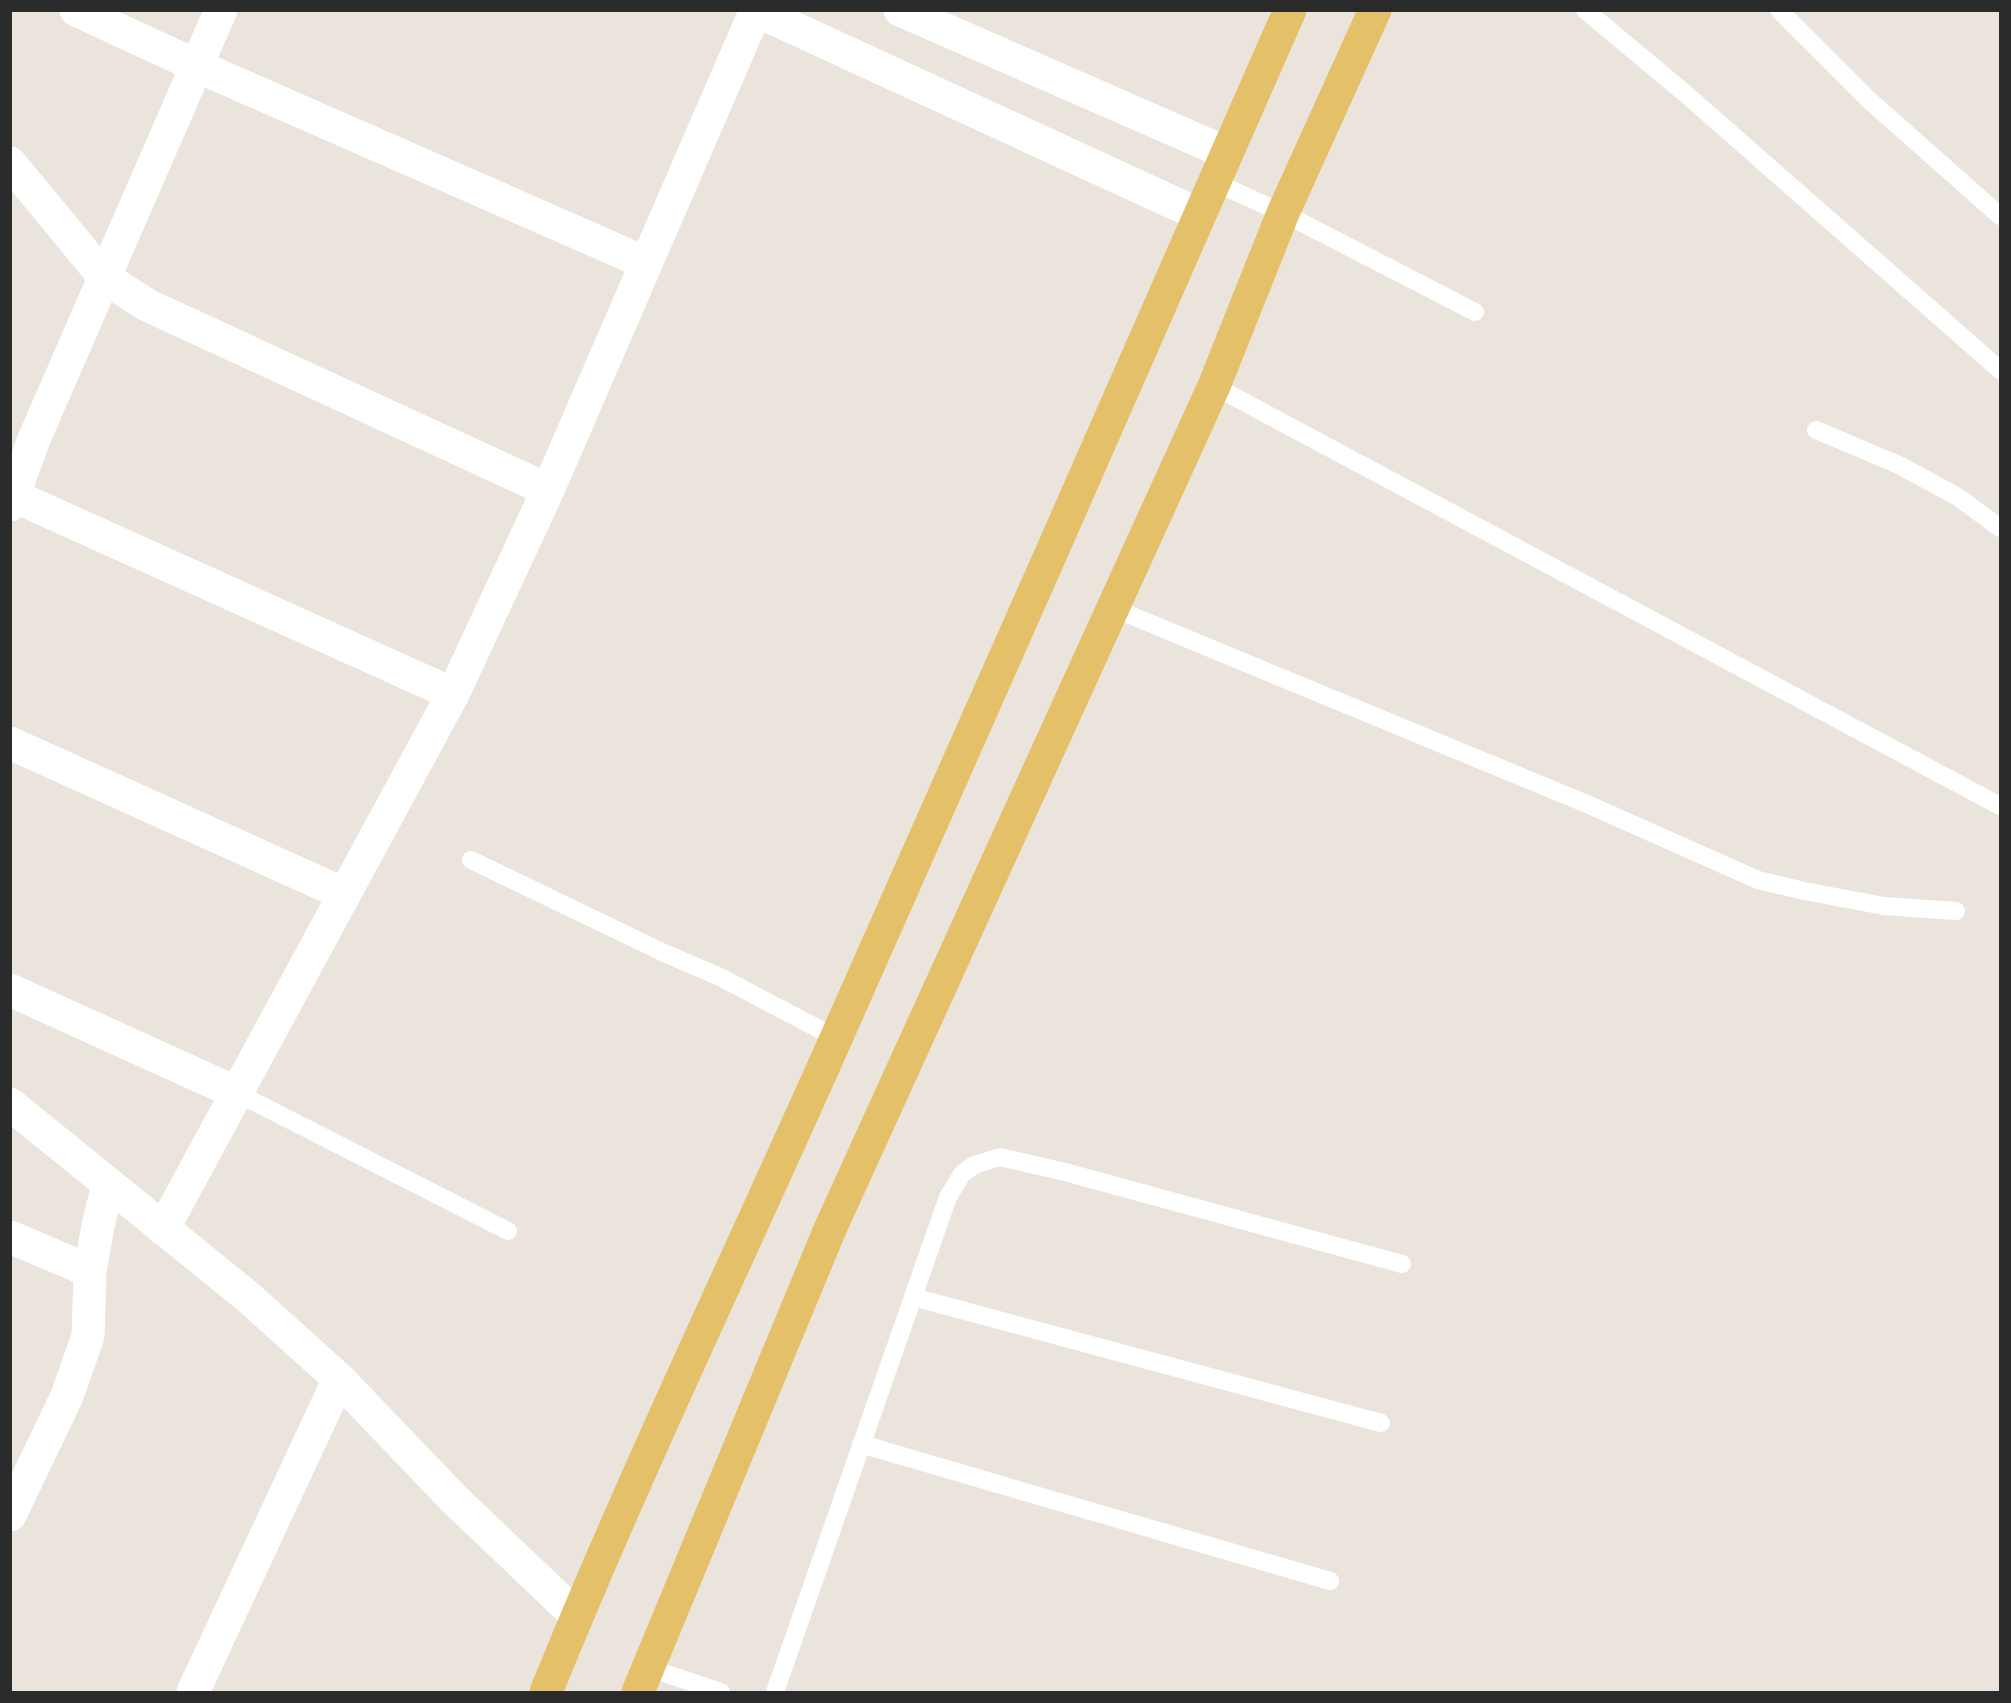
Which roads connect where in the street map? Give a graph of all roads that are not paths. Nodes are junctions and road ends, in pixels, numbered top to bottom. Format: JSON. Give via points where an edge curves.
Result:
{"nodes":[{"id":1,"x":76,"y":10,"type":"edge"},
{"id":2,"x":221,"y":10,"type":"edge"},
{"id":3,"x":900,"y":10,"type":"edge"},
{"id":4,"x":1290,"y":10,"type":"edge"},
{"id":5,"x":1375,"y":10,"type":"edge"},
{"id":6,"x":1585,"y":10,"type":"edge"},
{"id":7,"x":1779,"y":10,"type":"edge"},
{"id":8,"x":756,"y":11,"type":"edge"},
{"id":9,"x":197,"y":66,"type":"junction"},
{"id":10,"x":10,"y":163,"type":"edge"},
{"id":11,"x":1221,"y":167,"type":"junction"},
{"id":12,"x":1283,"y":213,"type":"junction"},
{"id":13,"x":1200,"y":215,"type":"junction"},
{"id":14,"x":2001,"y":216,"type":"edge"},
{"id":15,"x":646,"y":263,"type":"junction"},
{"id":16,"x":105,"y":278,"type":"junction"},
{"id":17,"x":1474,"y":312,"type":"dead end"},
{"id":18,"x":2001,"y":370,"type":"edge"},
{"id":19,"x":1214,"y":386,"type":"junction"},
{"id":20,"x":1816,"y":430,"type":"dead end"},
{"id":21,"x":18,"y":449,"type":"edge"},
{"id":22,"x":548,"y":490,"type":"junction"},
{"id":23,"x":12,"y":500,"type":"edge"},
{"id":24,"x":2001,"y":528,"type":"edge"},
{"id":25,"x":1113,"y":609,"type":"junction"},
{"id":26,"x":453,"y":694,"type":"junction"},
{"id":27,"x":10,"y":743,"type":"edge"},
{"id":28,"x":2001,"y":806,"type":"edge"},
{"id":29,"x":471,"y":860,"type":"dead end"},
{"id":30,"x":344,"y":894,"type":"junction"},
{"id":31,"x":1956,"y":911,"type":"dead end"},
{"id":32,"x":10,"y":990,"type":"edge"},
{"id":33,"x":836,"y":1038,"type":"junction"},
{"id":34,"x":237,"y":1093,"type":"junction"},
{"id":35,"x":10,"y":1104,"type":"edge"},
{"id":36,"x":108,"y":1185,"type":"junction"},
{"id":37,"x":163,"y":1229,"type":"junction"},
{"id":38,"x":508,"y":1231,"type":"dead end"},
{"id":39,"x":10,"y":1237,"type":"edge"},
{"id":40,"x":1402,"y":1264,"type":"dead end"},
{"id":41,"x":90,"y":1271,"type":"junction"},
{"id":42,"x":913,"y":1297,"type":"junction"},
{"id":43,"x":339,"y":1378,"type":"junction"},
{"id":44,"x":1381,"y":1423,"type":"dead end"},
{"id":45,"x":861,"y":1444,"type":"junction"},
{"id":46,"x":19,"y":1475,"type":"edge"},
{"id":47,"x":10,"y":1515,"type":"edge"},
{"id":48,"x":1330,"y":1581,"type":"dead end"},
{"id":49,"x":577,"y":1616,"type":"junction"},
{"id":50,"x":644,"y":1680,"type":"edge"},
{"id":51,"x":193,"y":1692,"type":"edge"},
{"id":52,"x":546,"y":1692,"type":"edge"},
{"id":53,"x":721,"y":1692,"type":"edge"},
{"id":54,"x":774,"y":1692,"type":"edge"}],
"edges":[{"from":1,"to":9,"type":"street"},
{"from":2,"to":9,"type":"street"},
{"from":3,"to":11,"type":"street"},
{"from":4,"to":11,"type":"main road"},
{"from":5,"to":12,"type":"main road"},
{"from":6,"to":18,"type":"lane","via":[[1688,95]]},
{"from":7,"to":14,"type":"lane","via":[[1869,100]]},
{"from":8,"to":13,"type":"street"},
{"from":8,"to":15,"type":"street"},
{"from":9,"to":15,"type":"street"},
{"from":9,"to":16,"type":"street"},
{"from":10,"to":16,"type":"street"},
{"from":11,"to":12,"type":"lane"},
{"from":11,"to":13,"type":"main road"},
{"from":12,"to":17,"type":"lane"},
{"from":12,"to":19,"type":"main road"},
{"from":13,"to":33,"type":"main road"},
{"from":15,"to":22,"type":"street"},
{"from":16,"to":21,"type":"street"},
{"from":16,"to":22,"type":"street","via":[[147,305]]},
{"from":19,"to":25,"type":"main road"},
{"from":19,"to":28,"type":"lane"},
{"from":20,"to":24,"type":"lane","via":[[1899,465],[1958,497]]},
{"from":21,"to":23,"type":"street"},
{"from":22,"to":26,"type":"street"},
{"from":23,"to":26,"type":"street"},
{"from":25,"to":31,"type":"lane","via":[[1576,800],[1758,880],[1884,906]]},
{"from":25,"to":50,"type":"main road","via":[[830,1229]]},
{"from":26,"to":30,"type":"street"},
{"from":27,"to":30,"type":"street"},
{"from":29,"to":33,"type":"lane","via":[[720,977]]},
{"from":30,"to":34,"type":"street"},
{"from":32,"to":34,"type":"street"},
{"from":33,"to":49,"type":"main road"},
{"from":34,"to":37,"type":"street"},
{"from":34,"to":38,"type":"lane"},
{"from":35,"to":36,"type":"street"},
{"from":36,"to":37,"type":"street"},
{"from":36,"to":41,"type":"street"},
{"from":37,"to":43,"type":"street","via":[[248,1297]]},
{"from":39,"to":41,"type":"street"},
{"from":40,"to":42,"type":"lane","via":[[1000,1157],[974,1164],[962,1174],[948,1197]]},
{"from":41,"to":46,"type":"street","via":[[88,1336],[67,1396]]},
{"from":42,"to":44,"type":"lane"},
{"from":42,"to":45,"type":"lane"},
{"from":43,"to":49,"type":"street","via":[[455,1500]]},
{"from":43,"to":51,"type":"street"},
{"from":45,"to":48,"type":"lane"},
{"from":45,"to":54,"type":"lane"},
{"from":46,"to":47,"type":"street"},
{"from":49,"to":52,"type":"main road"},
{"from":50,"to":53,"type":"lane"}]}
